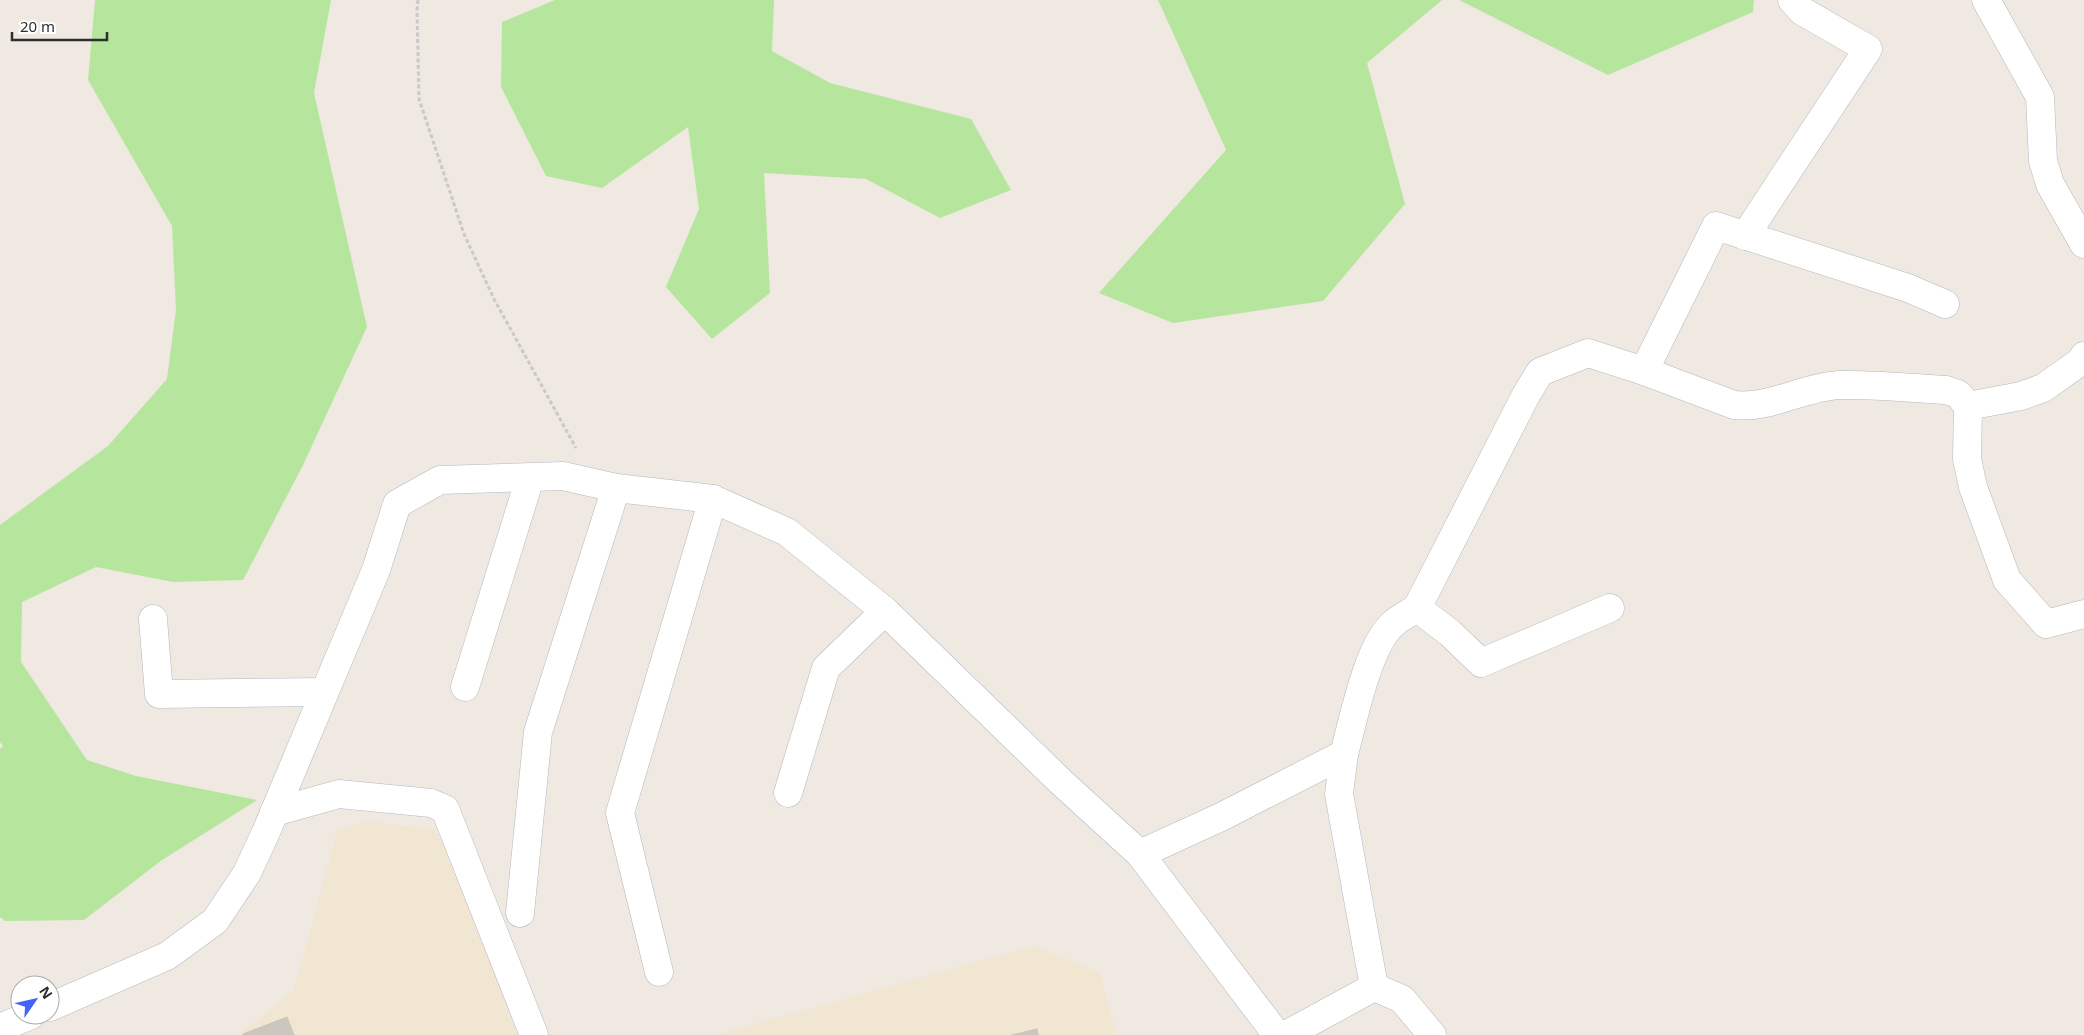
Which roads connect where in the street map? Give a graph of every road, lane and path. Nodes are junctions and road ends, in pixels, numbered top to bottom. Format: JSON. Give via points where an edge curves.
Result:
{"nodes":[{"id":1,"x":418,"y":0,"type":"edge"},
{"id":2,"x":1792,"y":0,"type":"edge"},
{"id":3,"x":1986,"y":0,"type":"edge"},
{"id":4,"x":1745,"y":236,"type":"junction"},
{"id":5,"x":2084,"y":244,"type":"edge"},
{"id":6,"x":1945,"y":304,"type":"dead end"},
{"id":7,"x":2084,"y":356,"type":"edge"},
{"id":8,"x":1644,"y":371,"type":"junction"},
{"id":9,"x":1968,"y":406,"type":"junction"},
{"id":10,"x":530,"y":478,"type":"junction"},
{"id":11,"x":606,"y":486,"type":"junction"},
{"id":12,"x":713,"y":499,"type":"junction"},
{"id":13,"x":1417,"y":608,"type":"junction"},
{"id":14,"x":1610,"y":608,"type":"dead end"},
{"id":15,"x":885,"y":612,"type":"junction"},
{"id":16,"x":2084,"y":614,"type":"edge"},
{"id":17,"x":153,"y":619,"type":"dead end"},
{"id":18,"x":464,"y":687,"type":"dead end"},
{"id":19,"x":324,"y":692,"type":"junction"},
{"id":20,"x":1344,"y":754,"type":"junction"},
{"id":21,"x":788,"y":793,"type":"dead end"},
{"id":22,"x":274,"y":812,"type":"junction"},
{"id":23,"x":1140,"y":854,"type":"junction"},
{"id":24,"x":520,"y":913,"type":"dead end"},
{"id":25,"x":659,"y":972,"type":"dead end"},
{"id":26,"x":1374,"y":986,"type":"junction"},
{"id":27,"x":60,"y":1003,"type":"edge"},
{"id":28,"x":534,"y":1035,"type":"edge"},
{"id":29,"x":1276,"y":1035,"type":"edge"},
{"id":30,"x":1286,"y":1035,"type":"edge"},
{"id":31,"x":1432,"y":1035,"type":"edge"}],
"edges":[{"from":1,"to":11,"type":"path","via":[[419,99],[464,234],[494,299]]},
{"from":2,"to":4,"type":"street","via":[[1802,11],[1868,49]]},
{"from":3,"to":5,"type":"street","via":[[2040,97],[2043,161],[2050,184]]},
{"from":4,"to":6,"type":"street","via":[[1908,288]]},
{"from":4,"to":8,"type":"street","via":[[1716,226]]},
{"from":7,"to":9,"type":"street","via":[[2043,388],[2021,396]]},
{"from":8,"to":9,"type":"street","via":[[1734,405],[1748,406],[1839,385],[1946,390],[1958,394]]},
{"from":8,"to":13,"type":"street","via":[[1588,353],[1540,372],[1515,414]]},
{"from":9,"to":16,"type":"street","via":[[1967,459],[1973,487],[2007,580],[2046,624]]},
{"from":10,"to":11,"type":"street","via":[[563,476]]},
{"from":10,"to":18,"type":"street"},
{"from":10,"to":19,"type":"street","via":[[440,480],[397,504],[376,570]]},
{"from":11,"to":12,"type":"street"},
{"from":11,"to":24,"type":"street","via":[[538,732]]},
{"from":12,"to":15,"type":"street","via":[[787,532]]},
{"from":12,"to":25,"type":"street","via":[[620,813]]},
{"from":13,"to":14,"type":"street","via":[[1481,663]]},
{"from":13,"to":20,"type":"street","via":[[1393,623],[1381,640],[1366,674]]},
{"from":15,"to":21,"type":"street","via":[[826,668]]},
{"from":15,"to":23,"type":"street"},
{"from":17,"to":19,"type":"street","via":[[158,694]]},
{"from":19,"to":22,"type":"street"},
{"from":20,"to":23,"type":"street"},
{"from":20,"to":26,"type":"street","via":[[1339,794]]},
{"from":22,"to":27,"type":"street","via":[[247,873],[215,921],[167,956]]},
{"from":22,"to":28,"type":"street","via":[[339,794],[431,803],[445,809]]},
{"from":23,"to":29,"type":"street"},
{"from":26,"to":30,"type":"street"},
{"from":26,"to":31,"type":"street","via":[[1402,999]]}]}
